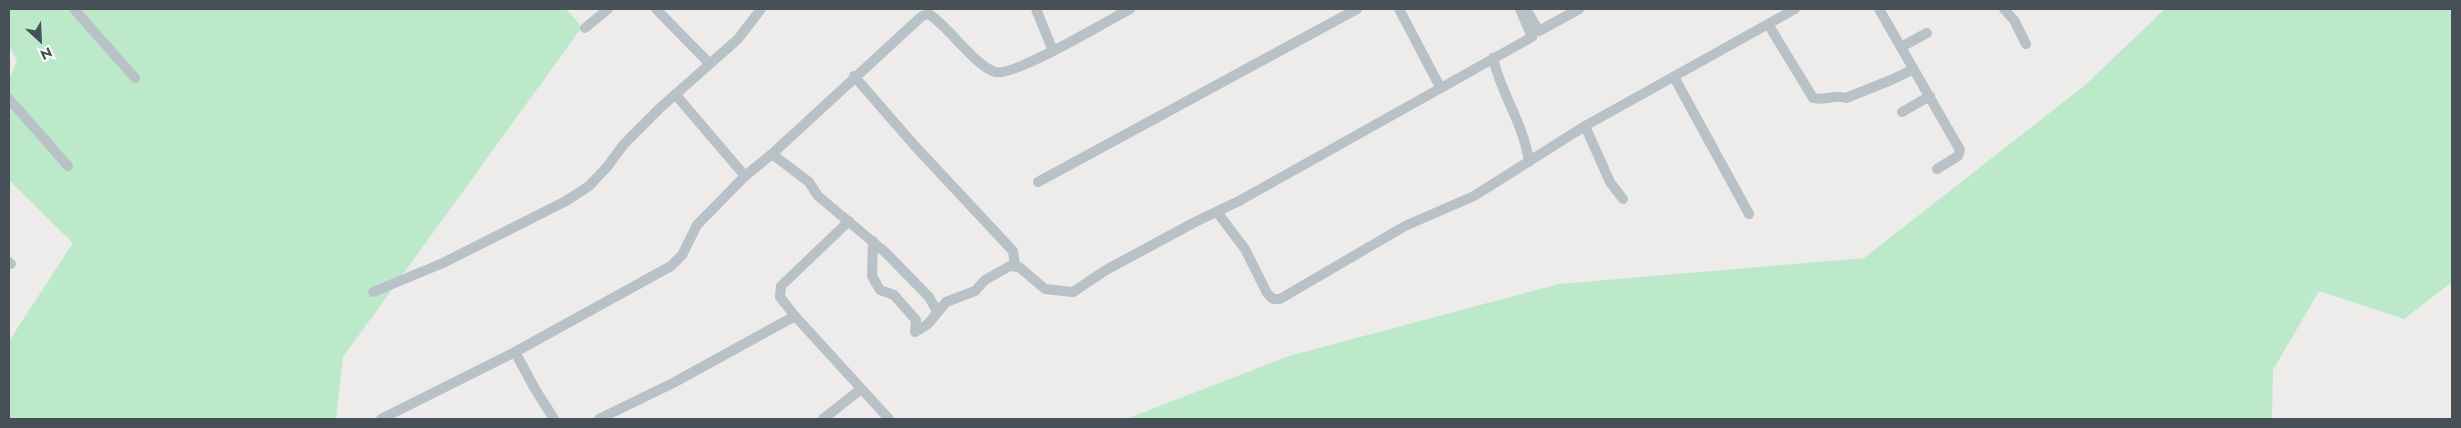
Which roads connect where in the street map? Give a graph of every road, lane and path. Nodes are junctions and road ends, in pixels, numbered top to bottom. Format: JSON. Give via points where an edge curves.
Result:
{"nodes":[{"id":1,"x":74,"y":9,"type":"edge"},
{"id":2,"x":608,"y":9,"type":"edge"},
{"id":3,"x":656,"y":9,"type":"edge"},
{"id":4,"x":761,"y":9,"type":"edge"},
{"id":5,"x":1036,"y":9,"type":"edge"},
{"id":6,"x":1130,"y":9,"type":"edge"},
{"id":7,"x":1357,"y":9,"type":"edge"},
{"id":8,"x":1399,"y":9,"type":"edge"},
{"id":9,"x":1520,"y":9,"type":"edge"},
{"id":10,"x":1526,"y":9,"type":"edge"},
{"id":11,"x":1579,"y":9,"type":"edge"},
{"id":12,"x":1795,"y":9,"type":"edge"},
{"id":13,"x":1879,"y":9,"type":"edge"},
{"id":14,"x":2004,"y":9,"type":"edge"},
{"id":15,"x":932,"y":11,"type":"edge"},
{"id":16,"x":1768,"y":24,"type":"junction"},
{"id":17,"x":585,"y":28,"type":"dead end"},
{"id":18,"x":1927,"y":33,"type":"dead end"},
{"id":19,"x":2026,"y":44,"type":"dead end"},
{"id":20,"x":1901,"y":47,"type":"junction"},
{"id":21,"x":1053,"y":51,"type":"junction"},
{"id":22,"x":1493,"y":58,"type":"junction"},
{"id":23,"x":709,"y":63,"type":"junction"},
{"id":24,"x":1914,"y":69,"type":"junction"},
{"id":25,"x":854,"y":76,"type":"junction"},
{"id":26,"x":1674,"y":77,"type":"junction"},
{"id":27,"x":135,"y":78,"type":"dead end"},
{"id":28,"x":1440,"y":87,"type":"junction"},
{"id":29,"x":675,"y":94,"type":"junction"},
{"id":30,"x":1930,"y":96,"type":"junction"},
{"id":31,"x":9,"y":99,"type":"edge"},
{"id":32,"x":1902,"y":112,"type":"dead end"},
{"id":33,"x":1585,"y":126,"type":"junction"},
{"id":34,"x":772,"y":154,"type":"junction"},
{"id":35,"x":1529,"y":162,"type":"junction"},
{"id":36,"x":68,"y":166,"type":"dead end"},
{"id":37,"x":1937,"y":169,"type":"dead end"},
{"id":38,"x":745,"y":176,"type":"junction"},
{"id":39,"x":1038,"y":182,"type":"dead end"},
{"id":40,"x":1623,"y":200,"type":"dead end"},
{"id":41,"x":1217,"y":212,"type":"junction"},
{"id":42,"x":1749,"y":214,"type":"dead end"},
{"id":43,"x":850,"y":221,"type":"junction"},
{"id":44,"x":873,"y":241,"type":"junction"},
{"id":45,"x":1014,"y":264,"type":"junction"},
{"id":46,"x":374,"y":292,"type":"dead end"},
{"id":47,"x":929,"y":297,"type":"junction"},
{"id":48,"x":946,"y":302,"type":"junction"},
{"id":49,"x":936,"y":313,"type":"junction"},
{"id":50,"x":795,"y":316,"type":"junction"},
{"id":51,"x":515,"y":352,"type":"junction"},
{"id":52,"x":861,"y":389,"type":"junction"},
{"id":53,"x":381,"y":419,"type":"edge"},
{"id":54,"x":554,"y":419,"type":"edge"},
{"id":55,"x":599,"y":419,"type":"edge"},
{"id":56,"x":823,"y":419,"type":"edge"},
{"id":57,"x":889,"y":419,"type":"edge"}],
"edges":[{"from":1,"to":27,"type":"street"},
{"from":2,"to":17,"type":"street"},
{"from":3,"to":23,"type":"street"},
{"from":4,"to":23,"type":"street","via":[[738,40]]},
{"from":5,"to":21,"type":"street"},
{"from":6,"to":21,"type":"street"},
{"from":7,"to":39,"type":"street"},
{"from":8,"to":28,"type":"street"},
{"from":9,"to":22,"type":"street","via":[[1532,37]]},
{"from":10,"to":11,"type":"street","via":[[1540,31]]},
{"from":12,"to":16,"type":"street"},
{"from":13,"to":20,"type":"street"},
{"from":14,"to":19,"type":"street","via":[[2014,20]]},
{"from":15,"to":21,"type":"street","via":[[972,55],[997,73],[1008,72]]},
{"from":15,"to":25,"type":"street","via":[[922,16]]},
{"from":16,"to":24,"type":"street","via":[[1813,98],[1818,100],[1846,98]]},
{"from":16,"to":26,"type":"street"},
{"from":18,"to":20,"type":"street"},
{"from":20,"to":24,"type":"street"},
{"from":22,"to":28,"type":"street"},
{"from":22,"to":35,"type":"street","via":[[1524,136]]},
{"from":23,"to":29,"type":"street"},
{"from":24,"to":30,"type":"street"},
{"from":25,"to":34,"type":"street"},
{"from":25,"to":45,"type":"street","via":[[1013,251]]},
{"from":26,"to":33,"type":"street"},
{"from":26,"to":42,"type":"street"},
{"from":28,"to":41,"type":"street"},
{"from":29,"to":38,"type":"street"},
{"from":29,"to":46,"type":"street","via":[[624,144],[589,186],[566,201],[443,263]]},
{"from":30,"to":32,"type":"street"},
{"from":30,"to":37,"type":"street","via":[[1960,150],[1958,156]]},
{"from":31,"to":36,"type":"street"},
{"from":33,"to":35,"type":"street"},
{"from":33,"to":40,"type":"street","via":[[1610,182]]},
{"from":34,"to":38,"type":"street"},
{"from":34,"to":43,"type":"street","via":[[809,182],[818,196]]},
{"from":35,"to":41,"type":"street","via":[[1474,196],[1405,226],[1280,300],[1267,293],[1246,249]]},
{"from":38,"to":51,"type":"street","via":[[697,225],[682,255],[671,266]]},
{"from":41,"to":45,"type":"street","via":[[1106,270],[1073,292],[1046,289]]},
{"from":43,"to":44,"type":"street"},
{"from":43,"to":50,"type":"street","via":[[781,286],[780,297]]},
{"from":44,"to":47,"type":"street"},
{"from":44,"to":49,"type":"street","via":[[872,276],[880,290],[894,295],[916,320],[915,332]]},
{"from":45,"to":48,"type":"street","via":[[985,280],[975,291]]},
{"from":47,"to":48,"type":"street"},
{"from":47,"to":49,"type":"street"},
{"from":48,"to":49,"type":"street"},
{"from":50,"to":52,"type":"street"},
{"from":50,"to":55,"type":"street","via":[[673,383]]},
{"from":51,"to":53,"type":"street"},
{"from":51,"to":54,"type":"street"},
{"from":52,"to":56,"type":"street"},
{"from":52,"to":57,"type":"street"}]}
